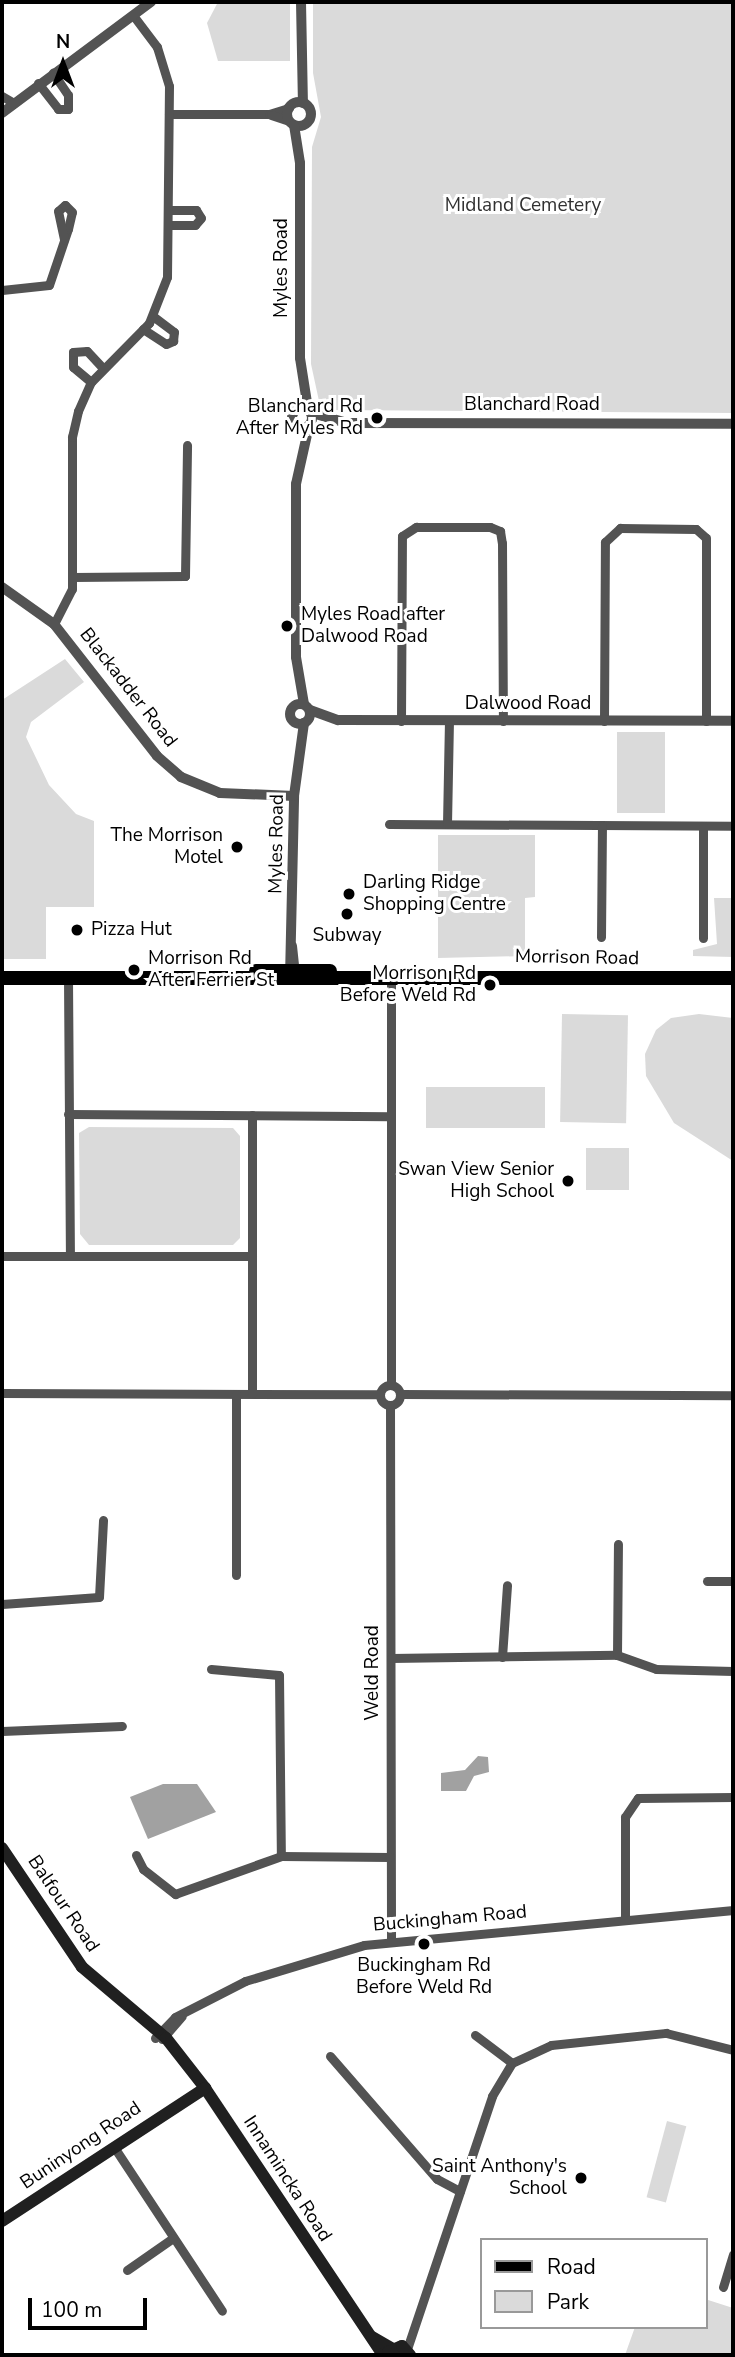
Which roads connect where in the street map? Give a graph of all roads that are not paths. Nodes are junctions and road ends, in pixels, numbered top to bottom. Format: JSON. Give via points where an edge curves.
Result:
{"nodes":[{"id":1,"x":151,"y":2,"type":"edge"},
{"id":2,"x":301,"y":2,"type":"edge"},
{"id":3,"x":134,"y":16,"type":"junction"},
{"id":4,"x":53,"y":73,"type":"junction"},
{"id":5,"x":38,"y":83,"type":"junction"},
{"id":6,"x":7,"y":99,"type":"edge"},
{"id":7,"x":297,"y":102,"type":"junction"},
{"id":8,"x":2,"y":113,"type":"edge"},
{"id":9,"x":169,"y":114,"type":"junction"},
{"id":10,"x":269,"y":114,"type":"junction"},
{"id":11,"x":291,"y":123,"type":"junction"},
{"id":12,"x":306,"y":125,"type":"junction"},
{"id":13,"x":299,"y":144,"type":"junction"},
{"id":14,"x":169,"y":210,"type":"junction"},
{"id":15,"x":169,"y":225,"type":"junction"},
{"id":16,"x":64,"y":239,"type":"dead end"},
{"id":17,"x":2,"y":290,"type":"edge"},
{"id":18,"x":153,"y":316,"type":"junction"},
{"id":19,"x":144,"y":329,"type":"junction"},
{"id":20,"x":103,"y":368,"type":"junction"},
{"id":21,"x":91,"y":382,"type":"junction"},
{"id":22,"x":305,"y":418,"type":"junction"},
{"id":23,"x":733,"y":424,"type":"edge"},
{"id":24,"x":187,"y":445,"type":"dead end"},
{"id":25,"x":73,"y":577,"type":"junction"},
{"id":26,"x":2,"y":587,"type":"edge"},
{"id":27,"x":2,"y":593,"type":"edge"},
{"id":28,"x":23,"y":600,"type":"junction"},
{"id":29,"x":54,"y":624,"type":"junction"},
{"id":30,"x":303,"y":714,"type":"junction"},
{"id":31,"x":401,"y":721,"type":"junction"},
{"id":32,"x":449,"y":721,"type":"junction"},
{"id":33,"x":503,"y":721,"type":"junction"},
{"id":34,"x":604,"y":721,"type":"junction"},
{"id":35,"x":706,"y":721,"type":"junction"},
{"id":36,"x":733,"y":722,"type":"edge"},
{"id":37,"x":294,"y":796,"type":"junction"},
{"id":38,"x":389,"y":824,"type":"dead end"},
{"id":39,"x":447,"y":824,"type":"junction"},
{"id":40,"x":601,"y":826,"type":"junction"},
{"id":41,"x":703,"y":826,"type":"junction"},
{"id":42,"x":733,"y":826,"type":"edge"},
{"id":43,"x":601,"y":937,"type":"dead end"},
{"id":44,"x":703,"y":938,"type":"dead end"},
{"id":45,"x":292,"y":975,"type":"junction"},
{"id":46,"x":391,"y":976,"type":"junction"},
{"id":47,"x":2,"y":978,"type":"edge"},
{"id":48,"x":68,"y":978,"type":"junction"},
{"id":49,"x":733,"y":978,"type":"edge"},
{"id":50,"x":68,"y":1114,"type":"junction"},
{"id":51,"x":252,"y":1115,"type":"junction"},
{"id":52,"x":390,"y":1116,"type":"junction"},
{"id":53,"x":70,"y":1255,"type":"junction"},
{"id":54,"x":2,"y":1256,"type":"edge"},
{"id":55,"x":252,"y":1256,"type":"junction"},
{"id":56,"x":391,"y":1385,"type":"junction"},
{"id":57,"x":2,"y":1393,"type":"edge"},
{"id":58,"x":252,"y":1393,"type":"junction"},
{"id":59,"x":236,"y":1394,"type":"junction"},
{"id":60,"x":380,"y":1394,"type":"junction"},
{"id":61,"x":401,"y":1394,"type":"junction"},
{"id":62,"x":733,"y":1395,"type":"edge"},
{"id":63,"x":390,"y":1405,"type":"junction"},
{"id":64,"x":103,"y":1520,"type":"dead end"},
{"id":65,"x":618,"y":1544,"type":"dead end"},
{"id":66,"x":236,"y":1575,"type":"dead end"},
{"id":67,"x":707,"y":1581,"type":"dead end"},
{"id":68,"x":733,"y":1581,"type":"edge"},
{"id":69,"x":507,"y":1585,"type":"dead end"},
{"id":70,"x":2,"y":1604,"type":"edge"},
{"id":71,"x":617,"y":1655,"type":"junction"},
{"id":72,"x":502,"y":1657,"type":"junction"},
{"id":73,"x":391,"y":1658,"type":"junction"},
{"id":74,"x":211,"y":1669,"type":"dead end"},
{"id":75,"x":733,"y":1671,"type":"edge"},
{"id":76,"x":122,"y":1726,"type":"dead end"},
{"id":77,"x":2,"y":1731,"type":"edge"},
{"id":78,"x":733,"y":1797,"type":"edge"},
{"id":79,"x":2,"y":1848,"type":"edge"},
{"id":80,"x":136,"y":1855,"type":"dead end"},
{"id":81,"x":281,"y":1856,"type":"junction"},
{"id":82,"x":390,"y":1857,"type":"junction"},
{"id":83,"x":733,"y":1910,"type":"edge"},
{"id":84,"x":625,"y":1920,"type":"junction"},
{"id":85,"x":391,"y":1941,"type":"junction"},
{"id":86,"x":475,"y":2035,"type":"dead end"},
{"id":87,"x":159,"y":2037,"type":"junction"},
{"id":88,"x":733,"y":2050,"type":"edge"},
{"id":89,"x":330,"y":2056,"type":"dead end"},
{"id":90,"x":512,"y":2063,"type":"junction"},
{"id":91,"x":203,"y":2086,"type":"junction"},
{"id":92,"x":114,"y":2147,"type":"junction"},
{"id":93,"x":460,"y":2191,"type":"junction"},
{"id":94,"x":2,"y":2221,"type":"edge"},
{"id":95,"x":173,"y":2238,"type":"junction"},
{"id":96,"x":733,"y":2255,"type":"edge"},
{"id":97,"x":127,"y":2270,"type":"dead end"},
{"id":98,"x":723,"y":2287,"type":"dead end"},
{"id":99,"x":222,"y":2311,"type":"dead end"},
{"id":100,"x":395,"y":2352,"type":"edge"}],
"edges":[{"from":1,"to":3,"type":"street"},
{"from":2,"to":7,"type":"street","name":"Myles Road"},
{"from":3,"to":4,"type":"street"},
{"from":3,"to":9,"type":"street","via":[[164,64]]},
{"from":4,"to":5,"type":"street"},
{"from":4,"to":5,"type":"street","via":[[68,96],[68,109],[58,109]]},
{"from":5,"to":6,"type":"street"},
{"from":6,"to":8,"type":"street"},
{"from":7,"to":10,"type":"street"},
{"from":7,"to":11,"type":"street","name":"Myles Road"},
{"from":7,"to":12,"type":"street","name":"Myles Road","via":[[312,114]]},
{"from":9,"to":10,"type":"street"},
{"from":9,"to":14,"type":"street"},
{"from":10,"to":11,"type":"street"},
{"from":11,"to":12,"type":"street"},
{"from":11,"to":13,"type":"street","name":"Myles Road"},
{"from":12,"to":13,"type":"street","name":"Myles Road"},
{"from":13,"to":22,"type":"street","name":"Myles Road"},
{"from":14,"to":15,"type":"street"},
{"from":14,"to":15,"type":"street","via":[[196,210],[201,218],[195,225]]},
{"from":15,"to":18,"type":"street","via":[[167,277]]},
{"from":16,"to":17,"type":"street","via":[[48,285]]},
{"from":18,"to":19,"type":"street"},
{"from":18,"to":19,"type":"street","via":[[174,332],[173,341],[166,344]]},
{"from":19,"to":20,"type":"street"},
{"from":20,"to":21,"type":"street"},
{"from":20,"to":21,"type":"street","via":[[87,351],[73,352],[73,367]]},
{"from":21,"to":25,"type":"street","via":[[72,437]]},
{"from":22,"to":23,"type":"street","name":"Blanchard Road"},
{"from":22,"to":30,"type":"street","name":"Myles Road","via":[[299,685]]},
{"from":24,"to":25,"type":"street","via":[[188,572],[177,578]]},
{"from":25,"to":29,"type":"street","via":[[68,605]]},
{"from":26,"to":28,"type":"street","name":"Blackadder Road"},
{"from":27,"to":28,"type":"street","name":"Blackadder Road"},
{"from":28,"to":29,"type":"street","name":"Blackadder Road"},
{"from":29,"to":37,"type":"street","name":"Blackadder Road","via":[[157,756],[181,777],[219,793]]},
{"from":30,"to":31,"type":"street","name":"Dalwood Road"},
{"from":30,"to":37,"type":"street","name":"Myles Road"},
{"from":31,"to":32,"type":"street","name":"Dalwood Road"},
{"from":31,"to":33,"type":"street","via":[[402,537],[416,527],[490,527],[499,531]]},
{"from":32,"to":33,"type":"street","name":"Dalwood Road"},
{"from":32,"to":39,"type":"street"},
{"from":33,"to":34,"type":"street","name":"Dalwood Road"},
{"from":34,"to":35,"type":"street","name":"Dalwood Road"},
{"from":34,"to":35,"type":"street","via":[[605,542],[620,528],[696,529],[706,538]]},
{"from":35,"to":36,"type":"street","name":"Dalwood Road"},
{"from":37,"to":45,"type":"street","name":"Myles Road"},
{"from":38,"to":39,"type":"street"},
{"from":39,"to":40,"type":"street"},
{"from":40,"to":41,"type":"street"},
{"from":40,"to":43,"type":"street"},
{"from":41,"to":42,"type":"street"},
{"from":41,"to":44,"type":"street"},
{"from":45,"to":46,"type":"main road","name":"Morrison Road"},
{"from":45,"to":48,"type":"main road","name":"Morrison Road"},
{"from":46,"to":49,"type":"main road","name":"Morrison Road"},
{"from":46,"to":52,"type":"street"},
{"from":47,"to":48,"type":"main road","name":"Morrison Road"},
{"from":48,"to":50,"type":"street"},
{"from":50,"to":51,"type":"street"},
{"from":50,"to":53,"type":"street"},
{"from":51,"to":52,"type":"street"},
{"from":51,"to":55,"type":"street"},
{"from":52,"to":56,"type":"street"},
{"from":53,"to":54,"type":"street"},
{"from":53,"to":55,"type":"street"},
{"from":55,"to":58,"type":"street"},
{"from":56,"to":60,"type":"street"},
{"from":56,"to":61,"type":"street"},
{"from":57,"to":59,"type":"street"},
{"from":58,"to":59,"type":"street"},
{"from":58,"to":60,"type":"street"},
{"from":59,"to":66,"type":"street"},
{"from":60,"to":63,"type":"street"},
{"from":61,"to":62,"type":"street"},
{"from":61,"to":63,"type":"street"},
{"from":63,"to":73,"type":"street","name":"Weld Road"},
{"from":64,"to":70,"type":"street","via":[[99,1597]]},
{"from":65,"to":71,"type":"street"},
{"from":67,"to":68,"type":"street"},
{"from":69,"to":72,"type":"street"},
{"from":71,"to":72,"type":"street"},
{"from":71,"to":75,"type":"street","via":[[656,1669]]},
{"from":72,"to":73,"type":"street"},
{"from":73,"to":82,"type":"street","name":"Weld Road"},
{"from":74,"to":81,"type":"street","via":[[269,1669],[282,1685]]},
{"from":76,"to":77,"type":"street"},
{"from":78,"to":84,"type":"street","via":[[638,1798],[625,1817]]},
{"from":79,"to":87,"type":"main road","name":"Balfour Road","via":[[66,1949]]},
{"from":80,"to":81,"type":"street","via":[[143,1869],[175,1894]]},
{"from":81,"to":82,"type":"street"},
{"from":82,"to":85,"type":"street","name":"Weld Road"},
{"from":83,"to":84,"type":"street","name":"Buckingham Road"},
{"from":84,"to":85,"type":"street","name":"Buckingham Road"},
{"from":85,"to":87,"type":"street","name":"Buckingham Road","via":[[281,1967],[183,2014]]},
{"from":86,"to":90,"type":"street"},
{"from":87,"to":91,"type":"main road","name":"Innamincka Road"},
{"from":88,"to":90,"type":"street","via":[[666,2034],[551,2045]]},
{"from":89,"to":93,"type":"street","via":[[437,2179]]},
{"from":90,"to":93,"type":"street","via":[[492,2096]]},
{"from":91,"to":92,"type":"main road","name":"Buninyong Road"},
{"from":91,"to":100,"type":"main road","name":"Innamincka Road","via":[[359,2325]]},
{"from":92,"to":94,"type":"main road","name":"Buninyong Road"},
{"from":92,"to":95,"type":"street"},
{"from":93,"to":100,"type":"street","via":[[418,2308]]},
{"from":95,"to":97,"type":"street"},
{"from":95,"to":99,"type":"street"},
{"from":96,"to":98,"type":"street"}]}
